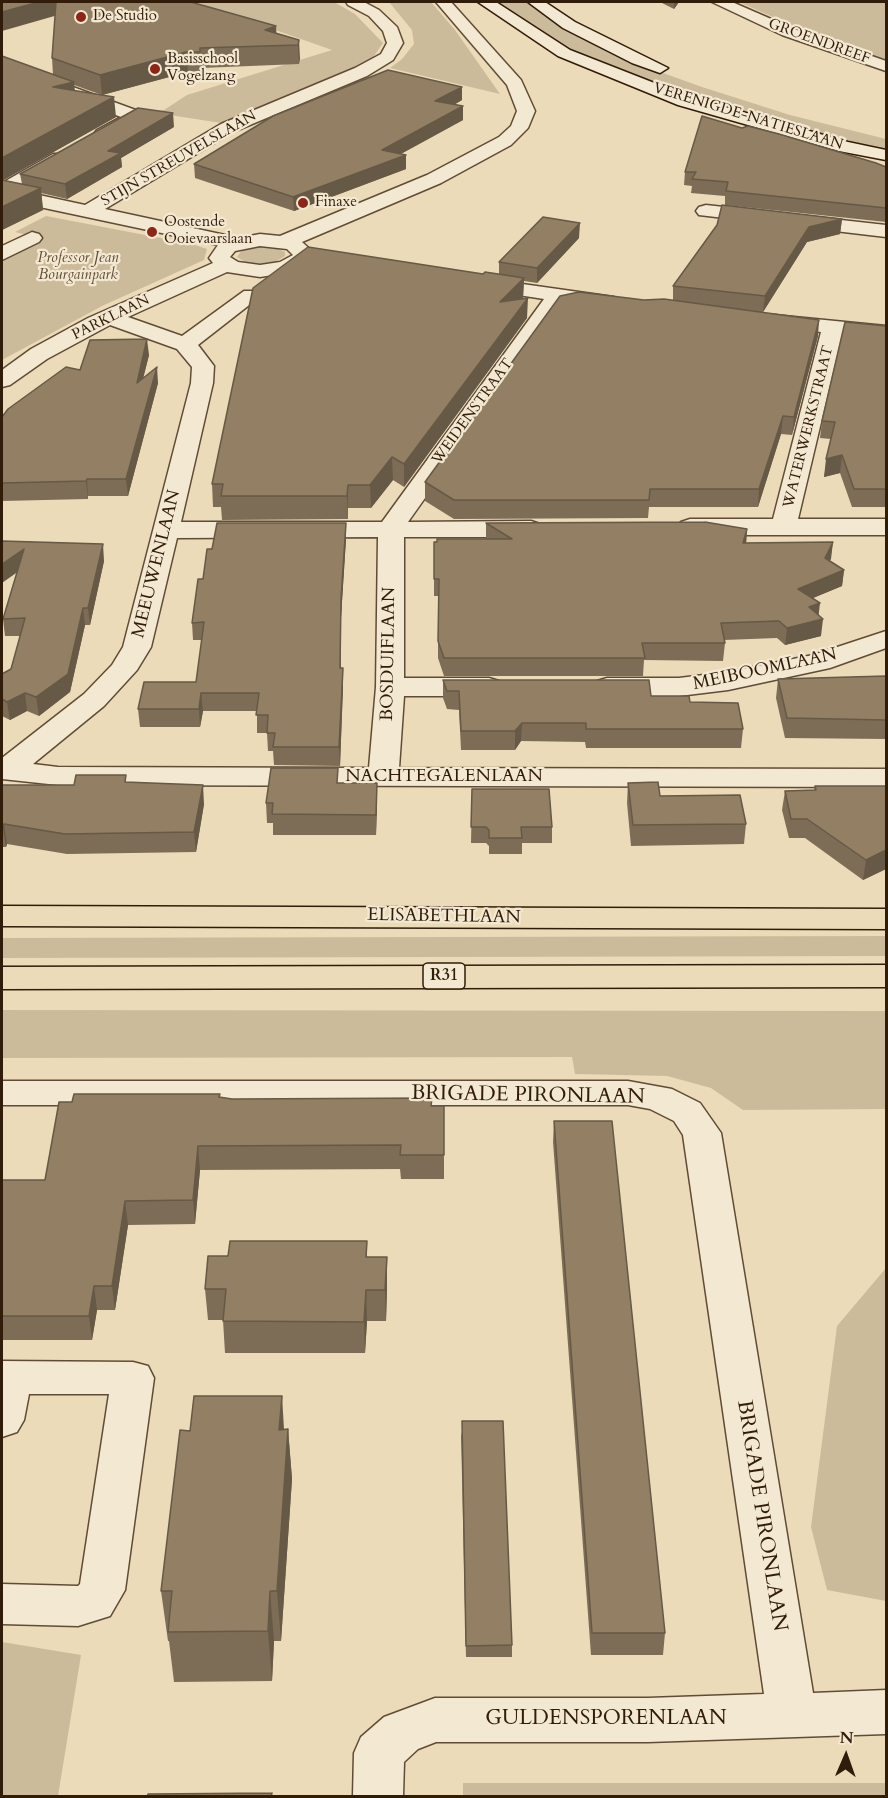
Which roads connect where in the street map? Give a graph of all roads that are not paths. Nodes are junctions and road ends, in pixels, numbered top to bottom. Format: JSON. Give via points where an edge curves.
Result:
{"nodes":[{"id":1,"x":353,"y":2,"type":"edge"},
{"id":2,"x":443,"y":2,"type":"edge"},
{"id":3,"x":486,"y":2,"type":"edge"},
{"id":4,"x":535,"y":2,"type":"edge"},
{"id":5,"x":720,"y":2,"type":"edge"},
{"id":6,"x":372,"y":7,"type":"edge"},
{"id":7,"x":2,"y":66,"type":"edge"},
{"id":8,"x":886,"y":66,"type":"edge"},
{"id":9,"x":679,"y":75,"type":"dead end"},
{"id":10,"x":886,"y":155,"type":"edge"},
{"id":11,"x":2,"y":191,"type":"edge"},
{"id":12,"x":706,"y":211,"type":"dead end"},
{"id":13,"x":87,"y":212,"type":"junction"},
{"id":14,"x":886,"y":231,"type":"edge"},
{"id":15,"x":32,"y":238,"type":"dead end"},
{"id":16,"x":284,"y":242,"type":"junction"},
{"id":17,"x":236,"y":243,"type":"junction"},
{"id":18,"x":2,"y":254,"type":"edge"},
{"id":19,"x":303,"y":257,"type":"junction"},
{"id":20,"x":339,"y":262,"type":"edge"},
{"id":21,"x":226,"y":265,"type":"junction"},
{"id":22,"x":465,"y":282,"type":"edge"},
{"id":23,"x":251,"y":295,"type":"edge"},
{"id":24,"x":558,"y":295,"type":"junction"},
{"id":25,"x":628,"y":304,"type":"edge"},
{"id":26,"x":109,"y":317,"type":"junction"},
{"id":27,"x":754,"y":319,"type":"edge"},
{"id":28,"x":833,"y":327,"type":"junction"},
{"id":29,"x":886,"y":332,"type":"edge"},
{"id":30,"x":185,"y":344,"type":"junction"},
{"id":31,"x":2,"y":380,"type":"edge"},
{"id":32,"x":784,"y":526,"type":"junction"},
{"id":33,"x":665,"y":527,"type":"edge"},
{"id":34,"x":886,"y":527,"type":"edge"},
{"id":35,"x":558,"y":528,"type":"edge"},
{"id":36,"x":166,"y":530,"type":"junction"},
{"id":37,"x":391,"y":530,"type":"junction"},
{"id":38,"x":886,"y":639,"type":"edge"},
{"id":39,"x":390,"y":687,"type":"junction"},
{"id":40,"x":513,"y":687,"type":"edge"},
{"id":41,"x":584,"y":687,"type":"edge"},
{"id":42,"x":3,"y":770,"type":"edge"},
{"id":43,"x":383,"y":777,"type":"junction"},
{"id":44,"x":886,"y":778,"type":"edge"},
{"id":45,"x":2,"y":915,"type":"edge"},
{"id":46,"x":886,"y":919,"type":"edge"},
{"id":47,"x":886,"y":976,"type":"edge"},
{"id":48,"x":2,"y":978,"type":"edge"},
{"id":49,"x":2,"y":1093,"type":"edge"},
{"id":50,"x":6,"y":1377,"type":"edge"},
{"id":51,"x":2,"y":1420,"type":"edge"},
{"id":52,"x":2,"y":1604,"type":"edge"},
{"id":53,"x":886,"y":1712,"type":"edge"},
{"id":54,"x":792,"y":1716,"type":"junction"},
{"id":55,"x":378,"y":1797,"type":"edge"}],
"edges":[{"from":1,"to":6,"type":"street","name":"STIJN STREUVELSLAAN"},
{"from":2,"to":16,"type":"street","via":[[515,84],[526,111],[519,128],[505,141],[434,179]]},
{"from":3,"to":10,"type":"street","name":"VERENIGDE-NATIESLAAN","via":[[564,53],[684,100],[845,147]]},
{"from":4,"to":9,"type":"street","name":"VERENIGDE-NATIESLAAN","via":[[569,25],[628,55]]},
{"from":5,"to":8,"type":"street","name":"GROENDREEF","via":[[788,32]]},
{"from":6,"to":13,"type":"street","name":"STIJN STREUVELSLAAN","via":[[394,36],[395,43],[387,57],[361,72],[227,128]]},
{"from":7,"to":11,"type":"street","via":[[135,116]]},
{"from":11,"to":13,"type":"street"},
{"from":12,"to":14,"type":"street"},
{"from":13,"to":17,"type":"street"},
{"from":15,"to":18,"type":"street"},
{"from":16,"to":17,"type":"street"},
{"from":16,"to":19,"type":"street","via":[[298,247]]},
{"from":17,"to":21,"type":"street","via":[[219,254]]},
{"from":19,"to":20,"type":"street"},
{"from":19,"to":21,"type":"street","via":[[295,264],[273,270]]},
{"from":21,"to":26,"type":"street","name":"PARKLAAN"},
{"from":22,"to":24,"type":"street"},
{"from":23,"to":30,"type":"street"},
{"from":24,"to":25,"type":"street"},
{"from":24,"to":37,"type":"street","name":"WEIDENSTRAAT","via":[[399,513]]},
{"from":26,"to":30,"type":"street"},
{"from":26,"to":31,"type":"street","name":"PARKLAAN","via":[[39,354]]},
{"from":27,"to":28,"type":"street"},
{"from":28,"to":29,"type":"street"},
{"from":28,"to":32,"type":"street","name":"WATERWERKSTRAAT"},
{"from":30,"to":36,"type":"street","name":"MEEUWENLAAN","via":[[204,366]]},
{"from":32,"to":33,"type":"street"},
{"from":32,"to":34,"type":"street"},
{"from":35,"to":37,"type":"street"},
{"from":36,"to":37,"type":"street"},
{"from":36,"to":42,"type":"street","name":"MEEUWENLAAN","via":[[143,625],[123,670],[94,700]]},
{"from":37,"to":39,"type":"street","name":"BOSDUIFLAAN"},
{"from":38,"to":41,"type":"street","name":"MEIBOOMLAAN","via":[[820,662],[728,681],[678,687]]},
{"from":39,"to":40,"type":"street"},
{"from":39,"to":43,"type":"street","name":"BOSDUIFLAAN"},
{"from":42,"to":43,"type":"street","name":"NACHTEGALENLAAN","via":[[58,776]]},
{"from":43,"to":44,"type":"street","name":"NACHTEGALENLAAN"},
{"from":45,"to":46,"type":"main road","name":"ELISABETHLAAN"},
{"from":47,"to":48,"type":"main road","number":"R31"},
{"from":49,"to":54,"type":"street","name":"BRIGADE PIRONLAAN","via":[[628,1093],[659,1098],[687,1112],[702,1133]]},
{"from":50,"to":51,"type":"street"},
{"from":50,"to":52,"type":"street","via":[[133,1378],[102,1590],[93,1602],[78,1606]]},
{"from":53,"to":54,"type":"street","name":"GULDENSPORENLAAN"},
{"from":54,"to":55,"type":"street","name":"GULDENSPORENLAAN","via":[[435,1720],[401,1733],[379,1753]]}]}
